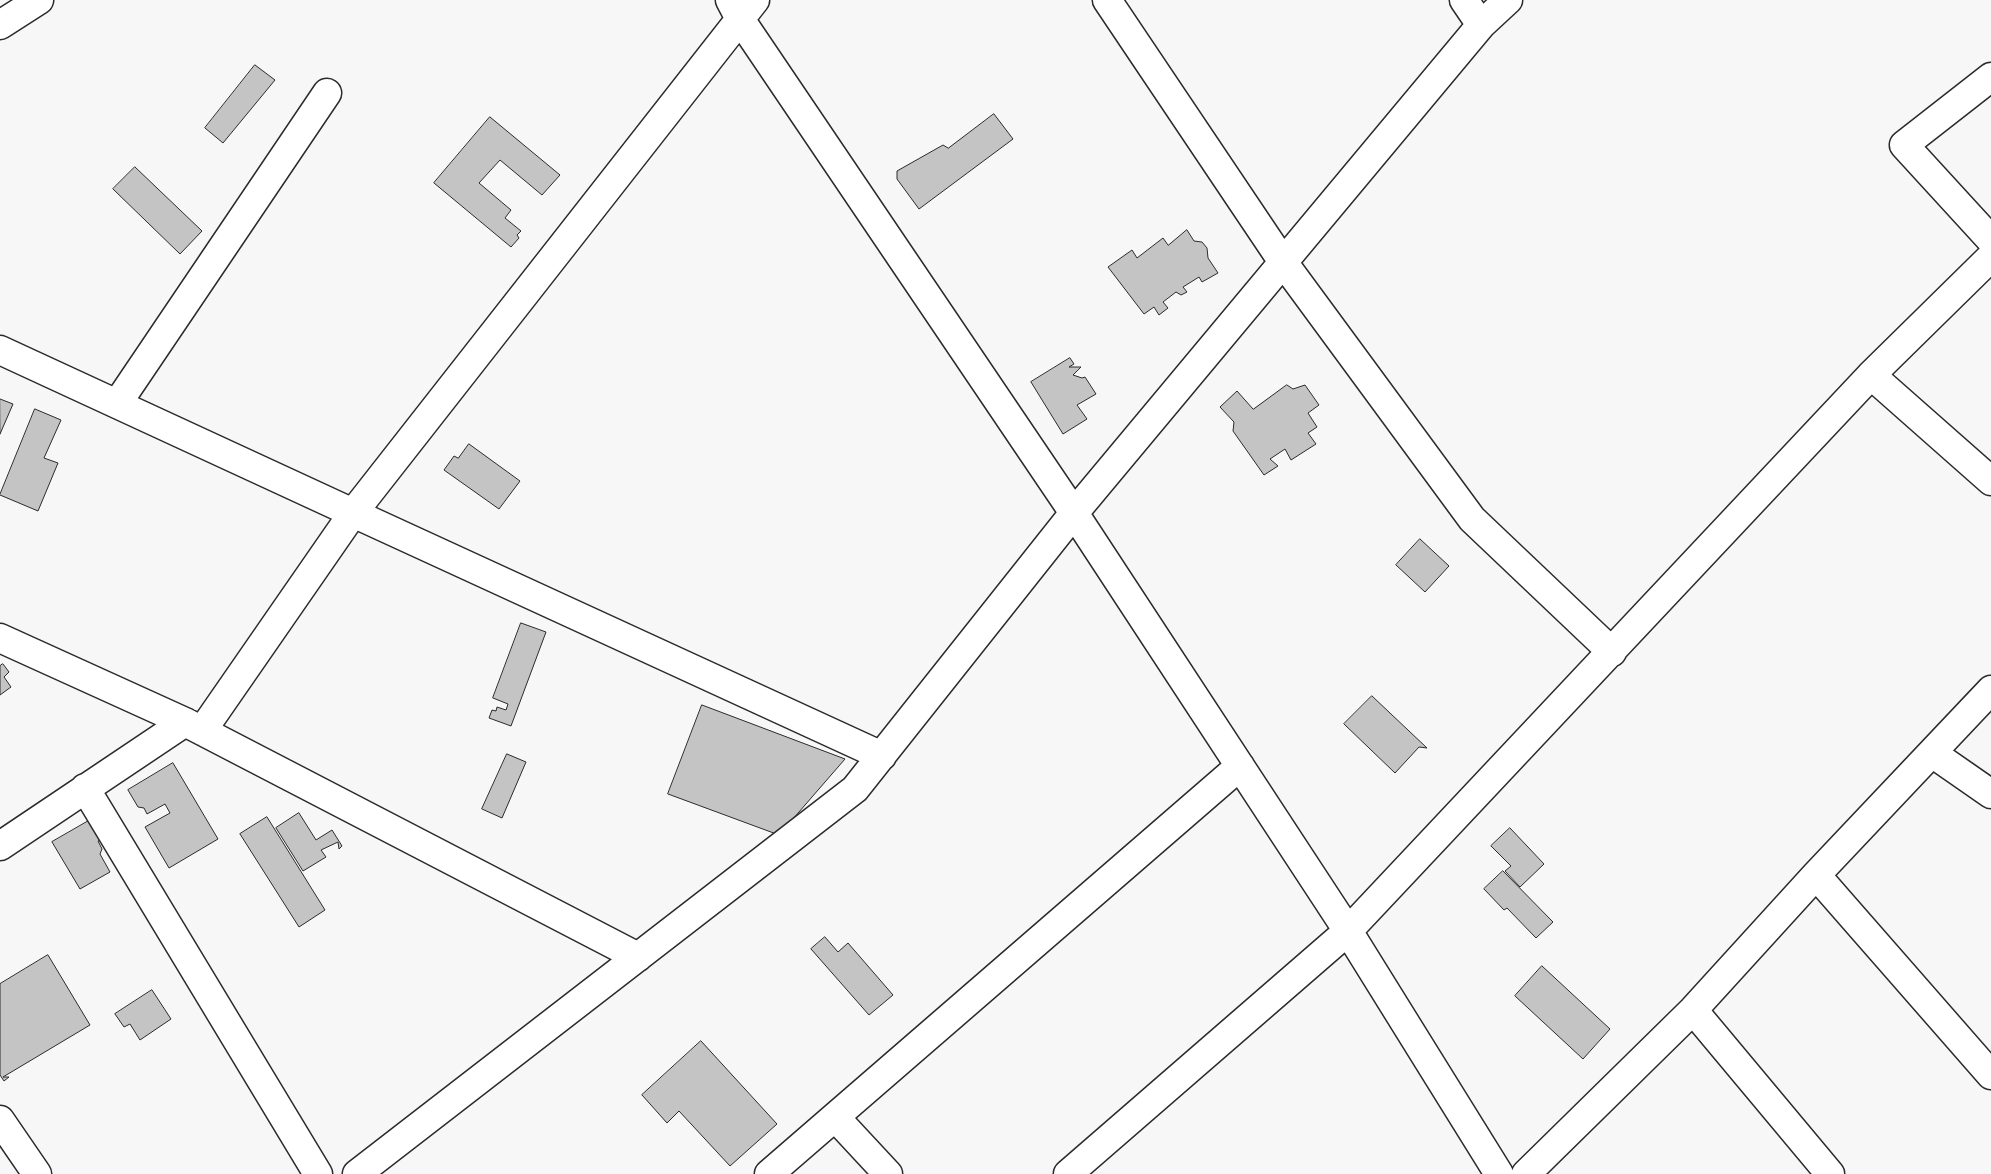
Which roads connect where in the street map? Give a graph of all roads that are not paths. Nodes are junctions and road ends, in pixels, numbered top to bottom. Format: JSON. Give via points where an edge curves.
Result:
{"nodes":[{"id":1,"x":39,"y":0,"type":"edge"},
{"id":2,"x":1107,"y":0,"type":"edge"},
{"id":3,"x":1464,"y":0,"type":"edge"},
{"id":4,"x":1508,"y":0,"type":"edge"},
{"id":5,"x":742,"y":6,"type":"edge"},
{"id":6,"x":0,"y":25,"type":"edge"},
{"id":7,"x":1481,"y":25,"type":"junction"},
{"id":8,"x":1991,"y":78,"type":"edge"},
{"id":9,"x":327,"y":93,"type":"dead end"},
{"id":10,"x":1991,"y":240,"type":"edge"},
{"id":11,"x":1991,"y":257,"type":"edge"},
{"id":12,"x":1283,"y":262,"type":"junction"},
{"id":13,"x":0,"y":350,"type":"edge"},
{"id":14,"x":1871,"y":375,"type":"junction"},
{"id":15,"x":117,"y":404,"type":"junction"},
{"id":16,"x":1991,"y":481,"type":"edge"},
{"id":17,"x":353,"y":513,"type":"junction"},
{"id":18,"x":1074,"y":513,"type":"junction"},
{"id":19,"x":0,"y":638,"type":"edge"},
{"id":20,"x":1612,"y":652,"type":"junction"},
{"id":21,"x":1991,"y":690,"type":"edge"},
{"id":22,"x":193,"y":726,"type":"junction"},
{"id":23,"x":1932,"y":753,"type":"junction"},
{"id":24,"x":882,"y":756,"type":"junction"},
{"id":25,"x":1240,"y":766,"type":"junction"},
{"id":26,"x":86,"y":788,"type":"junction"},
{"id":27,"x":1991,"y":794,"type":"edge"},
{"id":28,"x":0,"y":846,"type":"edge"},
{"id":29,"x":1816,"y":875,"type":"junction"},
{"id":30,"x":1348,"y":931,"type":"junction"},
{"id":31,"x":638,"y":957,"type":"junction"},
{"id":32,"x":1693,"y":1010,"type":"junction"},
{"id":33,"x":1991,"y":1075,"type":"edge"},
{"id":34,"x":835,"y":1117,"type":"junction"},
{"id":35,"x":2,"y":1126,"type":"edge"},
{"id":36,"x":37,"y":1174,"type":"edge"},
{"id":37,"x":318,"y":1174,"type":"edge"},
{"id":38,"x":357,"y":1174,"type":"edge"},
{"id":39,"x":769,"y":1174,"type":"edge"},
{"id":40,"x":888,"y":1174,"type":"edge"},
{"id":41,"x":1068,"y":1174,"type":"edge"},
{"id":42,"x":1498,"y":1174,"type":"edge"},
{"id":43,"x":1526,"y":1174,"type":"edge"},
{"id":44,"x":1830,"y":1174,"type":"edge"}],
"edges":[{"from":1,"to":6,"type":"street"},
{"from":2,"to":12,"type":"street"},
{"from":3,"to":7,"type":"street"},
{"from":4,"to":7,"type":"street"},
{"from":5,"to":17,"type":"street"},
{"from":5,"to":18,"type":"street"},
{"from":7,"to":12,"type":"street"},
{"from":8,"to":10,"type":"street","via":[[1904,145]]},
{"from":9,"to":15,"type":"street"},
{"from":11,"to":14,"type":"street"},
{"from":12,"to":18,"type":"street"},
{"from":12,"to":20,"type":"street","via":[[1472,518]]},
{"from":13,"to":15,"type":"street"},
{"from":14,"to":16,"type":"street"},
{"from":14,"to":20,"type":"street"},
{"from":15,"to":17,"type":"street"},
{"from":17,"to":22,"type":"street"},
{"from":17,"to":24,"type":"street"},
{"from":18,"to":24,"type":"street"},
{"from":18,"to":25,"type":"street"},
{"from":19,"to":22,"type":"street"},
{"from":20,"to":30,"type":"street"},
{"from":21,"to":23,"type":"street"},
{"from":22,"to":26,"type":"street"},
{"from":22,"to":31,"type":"street"},
{"from":23,"to":27,"type":"street"},
{"from":23,"to":29,"type":"street"},
{"from":24,"to":31,"type":"street","via":[[855,790]]},
{"from":25,"to":30,"type":"street"},
{"from":25,"to":34,"type":"street"},
{"from":26,"to":28,"type":"street"},
{"from":26,"to":37,"type":"street"},
{"from":29,"to":32,"type":"street"},
{"from":29,"to":33,"type":"street"},
{"from":30,"to":41,"type":"street"},
{"from":30,"to":42,"type":"street"},
{"from":31,"to":38,"type":"street"},
{"from":32,"to":43,"type":"street"},
{"from":32,"to":44,"type":"street"},
{"from":34,"to":39,"type":"street"},
{"from":34,"to":40,"type":"street"},
{"from":35,"to":36,"type":"street"}]}
